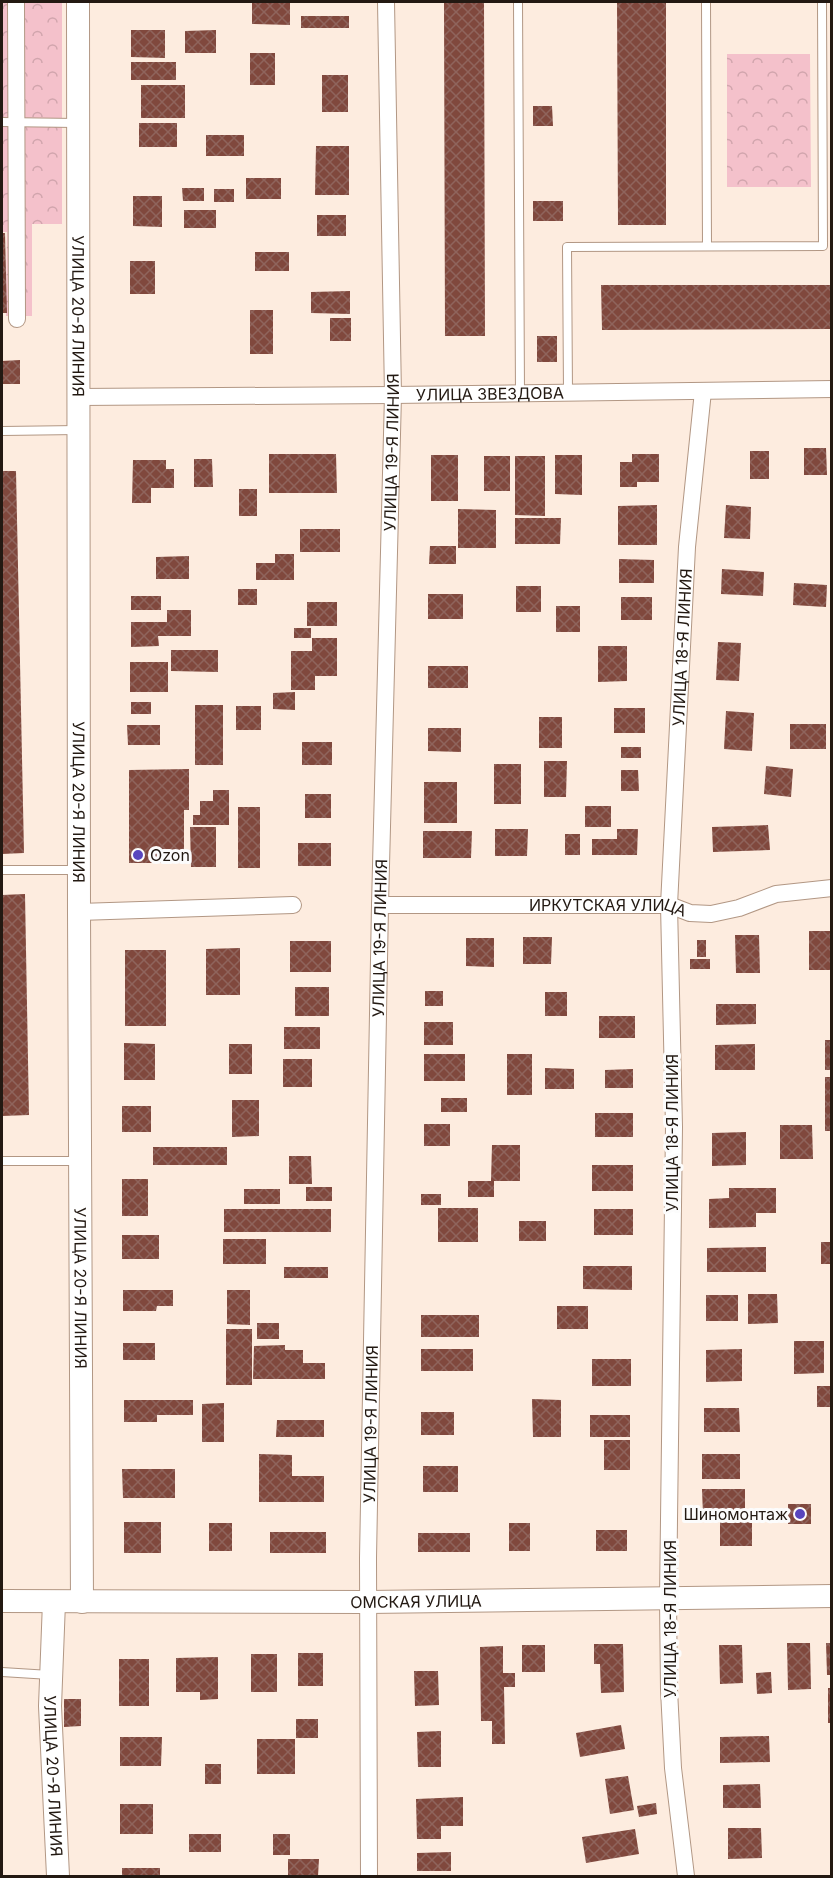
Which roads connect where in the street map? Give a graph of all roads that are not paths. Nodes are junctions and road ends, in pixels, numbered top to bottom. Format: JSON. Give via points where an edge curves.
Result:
{"nodes":[{"id":1,"x":16,"y":2,"type":"edge"},
{"id":2,"x":78,"y":2,"type":"edge"},
{"id":3,"x":386,"y":2,"type":"edge"},
{"id":4,"x":518,"y":2,"type":"edge"},
{"id":5,"x":706,"y":2,"type":"edge"},
{"id":6,"x":822,"y":2,"type":"edge"},
{"id":7,"x":9,"y":122,"type":"edge"},
{"id":8,"x":78,"y":123,"type":"junction"},
{"id":9,"x":707,"y":246,"type":"junction"},
{"id":10,"x":17,"y":319,"type":"dead end"},
{"id":11,"x":831,"y":389,"type":"edge"},
{"id":12,"x":703,"y":391,"type":"junction"},
{"id":13,"x":568,"y":392,"type":"junction"},
{"id":14,"x":520,"y":393,"type":"junction"},
{"id":15,"x":393,"y":395,"type":"junction"},
{"id":16,"x":78,"y":397,"type":"junction"},
{"id":17,"x":78,"y":430,"type":"junction"},
{"id":18,"x":2,"y":431,"type":"edge"},
{"id":19,"x":2,"y":870,"type":"edge"},
{"id":20,"x":79,"y":870,"type":"junction"},
{"id":21,"x":831,"y":888,"type":"edge"},
{"id":22,"x":293,"y":905,"type":"dead end"},
{"id":23,"x":380,"y":905,"type":"junction"},
{"id":24,"x":669,"y":905,"type":"junction"},
{"id":25,"x":79,"y":912,"type":"junction"},
{"id":26,"x":2,"y":1161,"type":"edge"},
{"id":27,"x":81,"y":1161,"type":"junction"},
{"id":28,"x":831,"y":1596,"type":"edge"},
{"id":29,"x":668,"y":1599,"type":"junction"},
{"id":30,"x":2,"y":1601,"type":"edge"},
{"id":31,"x":54,"y":1602,"type":"junction"},
{"id":32,"x":82,"y":1602,"type":"junction"},
{"id":33,"x":368,"y":1602,"type":"junction"},
{"id":34,"x":2,"y":1672,"type":"edge"},
{"id":35,"x":50,"y":1675,"type":"junction"},
{"id":36,"x":58,"y":1876,"type":"edge"},
{"id":37,"x":369,"y":1876,"type":"edge"},
{"id":38,"x":686,"y":1876,"type":"edge"}],
"edges":[{"from":1,"to":7,"type":"street"},
{"from":2,"to":8,"type":"main road","name":"УЛИЦА 20-Я ЛИНИЯ"},
{"from":3,"to":15,"type":"street","name":"УЛИЦА 19-Я ЛИНИЯ"},
{"from":4,"to":14,"type":"lane"},
{"from":5,"to":9,"type":"lane"},
{"from":6,"to":9,"type":"lane","via":[[823,246]]},
{"from":7,"to":8,"type":"lane"},
{"from":7,"to":10,"type":"street"},
{"from":8,"to":16,"type":"main road","name":"УЛИЦА 20-Я ЛИНИЯ"},
{"from":9,"to":13,"type":"lane","via":[[567,247]]},
{"from":11,"to":12,"type":"street","name":"УЛИЦА ЗВЕЗДОВА"},
{"from":12,"to":13,"type":"street","name":"УЛИЦА ЗВЕЗДОВА"},
{"from":12,"to":24,"type":"street","name":"УЛИЦА 18-Я ЛИНИЯ","via":[[687,547]]},
{"from":13,"to":14,"type":"street","name":"УЛИЦА ЗВЕЗДОВА"},
{"from":14,"to":15,"type":"street","name":"УЛИЦА ЗВЕЗДОВА"},
{"from":15,"to":16,"type":"street","name":"УЛИЦА ЗВЕЗДОВА"},
{"from":15,"to":23,"type":"street","name":"УЛИЦА 19-Я ЛИНИЯ"},
{"from":16,"to":17,"type":"main road","name":"УЛИЦА 20-Я ЛИНИЯ"},
{"from":17,"to":18,"type":"lane"},
{"from":17,"to":20,"type":"main road","name":"УЛИЦА 20-Я ЛИНИЯ"},
{"from":19,"to":20,"type":"lane"},
{"from":20,"to":25,"type":"main road","name":"УЛИЦА 20-Я ЛИНИЯ"},
{"from":21,"to":24,"type":"street","name":"ИРКУТСКАЯ УЛИЦА","via":[[776,894],[711,914],[690,913]]},
{"from":22,"to":25,"type":"street"},
{"from":23,"to":24,"type":"street","name":"ИРКУТСКАЯ УЛИЦА"},
{"from":23,"to":33,"type":"street","name":"УЛИЦА 19-Я ЛИНИЯ"},
{"from":24,"to":29,"type":"street","name":"УЛИЦА 18-Я ЛИНИЯ","via":[[674,1127]]},
{"from":25,"to":27,"type":"main road","name":"УЛИЦА 20-Я ЛИНИЯ"},
{"from":26,"to":27,"type":"lane"},
{"from":27,"to":32,"type":"main road","name":"УЛИЦА 20-Я ЛИНИЯ"},
{"from":28,"to":29,"type":"main road","name":"ОМСКАЯ УЛИЦА"},
{"from":29,"to":33,"type":"main road","name":"ОМСКАЯ УЛИЦА"},
{"from":29,"to":38,"type":"street","name":"УЛИЦА 18-Я ЛИНИЯ","via":[[673,1768]]},
{"from":30,"to":31,"type":"main road","name":"ОМСКАЯ УЛИЦА"},
{"from":31,"to":32,"type":"main road","name":"ОМСКАЯ УЛИЦА"},
{"from":31,"to":35,"type":"main road","name":"УЛИЦА 20-Я ЛИНИЯ"},
{"from":32,"to":33,"type":"main road","name":"ОМСКАЯ УЛИЦА"},
{"from":33,"to":37,"type":"street","name":"УЛИЦА 19-Я ЛИНИЯ"},
{"from":34,"to":35,"type":"lane"},
{"from":35,"to":36,"type":"main road","name":"УЛИЦА 20-Я ЛИНИЯ"}]}
